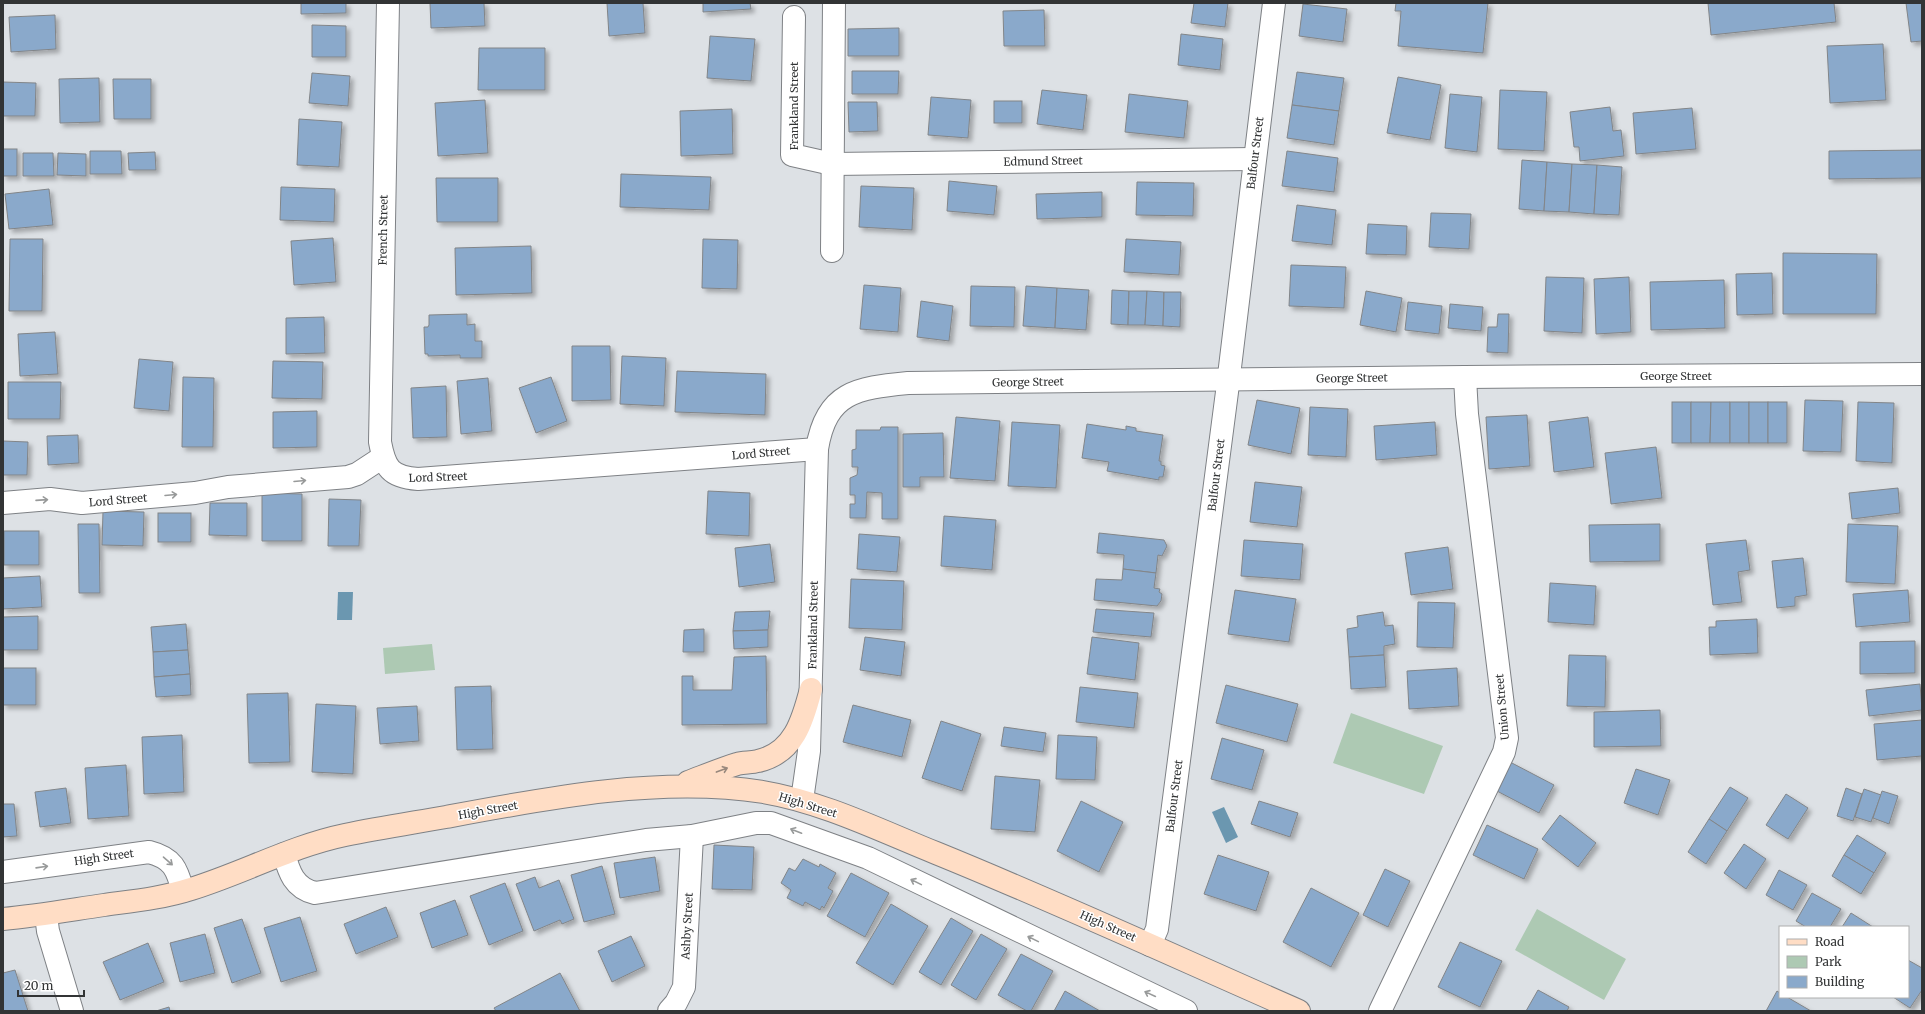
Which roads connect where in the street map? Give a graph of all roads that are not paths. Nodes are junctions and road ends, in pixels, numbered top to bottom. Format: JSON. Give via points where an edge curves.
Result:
{"nodes":[{"id":1,"x":388,"y":3,"type":"edge"},
{"id":2,"x":834,"y":3,"type":"edge"},
{"id":3,"x":1274,"y":3,"type":"edge"},
{"id":4,"x":794,"y":17,"type":"dead end"},
{"id":5,"x":1254,"y":159,"type":"junction"},
{"id":6,"x":832,"y":164,"type":"junction"},
{"id":7,"x":832,"y":251,"type":"dead end"},
{"id":8,"x":1922,"y":374,"type":"edge"},
{"id":9,"x":1465,"y":377,"type":"junction"},
{"id":10,"x":1228,"y":380,"type":"junction"},
{"id":11,"x":817,"y":448,"type":"junction"},
{"id":12,"x":382,"y":457,"type":"junction"},
{"id":13,"x":3,"y":502,"type":"edge"},
{"id":14,"x":811,"y":689,"type":"junction"},
{"id":15,"x":672,"y":788,"type":"junction"},
{"id":16,"x":802,"y":800,"type":"junction"},
{"id":17,"x":692,"y":836,"type":"junction"},
{"id":18,"x":284,"y":854,"type":"junction"},
{"id":19,"x":3,"y":872,"type":"edge"},
{"id":20,"x":183,"y":891,"type":"junction"},
{"id":21,"x":46,"y":915,"type":"junction"},
{"id":22,"x":3,"y":919,"type":"edge"},
{"id":23,"x":1150,"y":945,"type":"junction"},
{"id":24,"x":1288,"y":1009,"type":"edge"},
{"id":25,"x":72,"y":1011,"type":"edge"},
{"id":26,"x":669,"y":1011,"type":"edge"},
{"id":27,"x":1186,"y":1011,"type":"edge"},
{"id":28,"x":1380,"y":1011,"type":"edge"}],
"edges":[{"from":1,"to":12,"type":"street","name":"French Street","via":[[380,442]]},
{"from":2,"to":6,"type":"street"},
{"from":3,"to":5,"type":"street","name":"Balfour Street"},
{"from":4,"to":6,"type":"street","name":"Frankland Street","via":[[792,155]]},
{"from":5,"to":6,"type":"street","name":"Edmund Street"},
{"from":5,"to":10,"type":"street","name":"Balfour Street"},
{"from":6,"to":7,"type":"street"},
{"from":8,"to":9,"type":"street","name":"George Street"},
{"from":9,"to":10,"type":"street","name":"George Street"},
{"from":9,"to":28,"type":"street","name":"Union Street","via":[[1467,414],[1507,738],[1504,752]]},
{"from":10,"to":11,"type":"street","name":"George Street","via":[[908,383],[871,388],[843,398],[835,406],[823,422]]},
{"from":10,"to":23,"type":"street","name":"Balfour Street","via":[[1157,929]]},
{"from":11,"to":12,"type":"street","name":"Lord Street","via":[[418,480],[403,478],[396,474]]},
{"from":11,"to":14,"type":"street","name":"Frankland Street"},
{"from":13,"to":12,"type":"street","name":"Lord Street","one_way":true,"via":[[50,499],[82,503],[348,477]]},
{"from":15,"to":14,"type":"main road","one_way":true,"via":[[738,764],[759,761],[780,751],[801,726]]},
{"from":14,"to":16,"type":"street","name":"Frankland Street","via":[[810,751]]},
{"from":15,"to":16,"type":"main road","name":"High Street","via":[[723,788],[765,792]]},
{"from":15,"to":18,"type":"main road","name":"High Street","via":[[611,791],[492,808],[343,835]]},
{"from":16,"to":23,"type":"main road","name":"High Street","via":[[993,876]]},
{"from":17,"to":18,"type":"street","via":[[646,840],[315,893],[305,891],[296,883],[288,869]]},
{"from":17,"to":26,"type":"street","name":"Ashby Street","via":[[684,987]]},
{"from":27,"to":17,"type":"street","one_way":true,"via":[[868,858],[787,828],[771,823],[756,823]]},
{"from":18,"to":20,"type":"main road","name":"High Street"},
{"from":19,"to":20,"type":"street","name":"High Street","one_way":true,"via":[[149,852],[161,855],[172,864]]},
{"from":20,"to":21,"type":"main road","name":"High Street","via":[[144,900]]},
{"from":21,"to":22,"type":"main road","name":"High Street"},
{"from":21,"to":25,"type":"street","via":[[48,931]]},
{"from":23,"to":24,"type":"main road","name":"High Street"}]}
